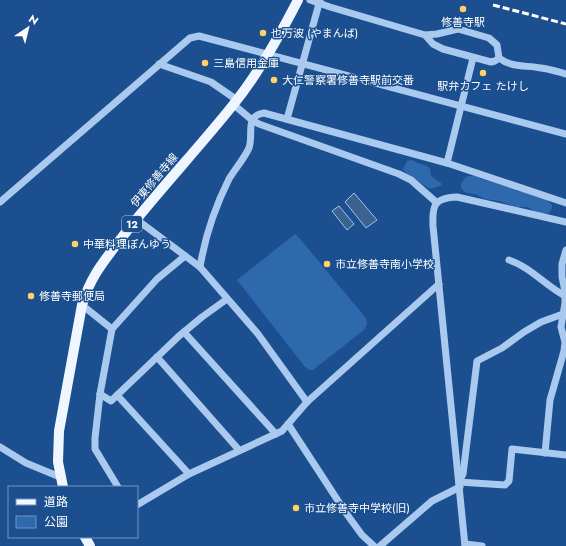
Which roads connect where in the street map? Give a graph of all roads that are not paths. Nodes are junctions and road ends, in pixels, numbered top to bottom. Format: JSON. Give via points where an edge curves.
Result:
{"nodes":[{"id":1,"x":298,"y":0,"type":"edge"},
{"id":2,"x":310,"y":0,"type":"edge"},
{"id":3,"x":320,"y":2,"type":"edge"},
{"id":4,"x":425,"y":35,"type":"junction"},
{"id":5,"x":269,"y":54,"type":"junction"},
{"id":6,"x":473,"y":58,"type":"junction"},
{"id":7,"x":499,"y":58,"type":"junction"},
{"id":8,"x":159,"y":64,"type":"junction"},
{"id":9,"x":302,"y":64,"type":"junction"},
{"id":10,"x":566,"y":74,"type":"edge"},
{"id":11,"x":235,"y":102,"type":"junction"},
{"id":12,"x":462,"y":106,"type":"junction"},
{"id":13,"x":287,"y":119,"type":"junction"},
{"id":14,"x":252,"y":120,"type":"junction"},
{"id":15,"x":566,"y":134,"type":"edge"},
{"id":16,"x":447,"y":163,"type":"junction"},
{"id":17,"x":0,"y":202,"type":"edge"},
{"id":18,"x":436,"y":202,"type":"junction"},
{"id":19,"x":566,"y":203,"type":"edge"},
{"id":20,"x":136,"y":219,"type":"junction"},
{"id":21,"x":566,"y":222,"type":"edge"},
{"id":22,"x":566,"y":250,"type":"edge"},
{"id":23,"x":185,"y":256,"type":"junction"},
{"id":24,"x":510,"y":260,"type":"dead end"},
{"id":25,"x":200,"y":267,"type":"junction"},
{"id":26,"x":439,"y":284,"type":"junction"},
{"id":27,"x":565,"y":296,"type":"edge"},
{"id":28,"x":227,"y":299,"type":"junction"},
{"id":29,"x":82,"y":305,"type":"junction"},
{"id":30,"x":563,"y":314,"type":"junction"},
{"id":31,"x":112,"y":329,"type":"junction"},
{"id":32,"x":184,"y":332,"type":"junction"},
{"id":33,"x":157,"y":357,"type":"junction"},
{"id":34,"x":100,"y":394,"type":"junction"},
{"id":35,"x":117,"y":395,"type":"junction"},
{"id":36,"x":307,"y":402,"type":"junction"},
{"id":37,"x":288,"y":424,"type":"junction"},
{"id":38,"x":276,"y":434,"type":"junction"},
{"id":39,"x":0,"y":447,"type":"edge"},
{"id":40,"x":239,"y":450,"type":"junction"},
{"id":41,"x":546,"y":453,"type":"junction"},
{"id":42,"x":566,"y":455,"type":"edge"},
{"id":43,"x":189,"y":474,"type":"junction"},
{"id":44,"x":61,"y":482,"type":"edge"},
{"id":45,"x":459,"y":484,"type":"junction"},
{"id":46,"x":117,"y":486,"type":"edge"},
{"id":47,"x":138,"y":504,"type":"edge"},
{"id":48,"x":465,"y":545,"type":"edge"},
{"id":49,"x":374,"y":546,"type":"edge"},
{"id":50,"x":380,"y":546,"type":"edge"},
{"id":51,"x":482,"y":546,"type":"edge"}],
"edges":[{"from":1,"to":5,"type":"main road","name":"伊東修善寺線","number":"12"},
{"from":2,"to":3,"type":"street"},
{"from":3,"to":4,"type":"street"},
{"from":3,"to":9,"type":"street"},
{"from":4,"to":6,"type":"street","via":[[433,44],[443,49]]},
{"from":4,"to":7,"type":"street","via":[[458,28],[489,38],[497,45]]},
{"from":5,"to":8,"type":"street","via":[[199,36],[190,38]]},
{"from":5,"to":9,"type":"street"},
{"from":5,"to":11,"type":"main road","name":"伊東修善寺線","number":"12"},
{"from":6,"to":7,"type":"street","via":[[491,62]]},
{"from":6,"to":12,"type":"street"},
{"from":7,"to":10,"type":"street","via":[[514,65]]},
{"from":8,"to":11,"type":"street","via":[[211,82]]},
{"from":8,"to":17,"type":"street"},
{"from":9,"to":12,"type":"street"},
{"from":9,"to":13,"type":"street"},
{"from":11,"to":14,"type":"street"},
{"from":11,"to":20,"type":"main road","name":"伊東修善寺線","number":"12"},
{"from":12,"to":15,"type":"street"},
{"from":12,"to":16,"type":"street"},
{"from":13,"to":14,"type":"street","via":[[264,113],[258,114]]},
{"from":13,"to":16,"type":"street"},
{"from":14,"to":18,"type":"street","via":[[399,174],[411,180]]},
{"from":14,"to":25,"type":"street","via":[[252,138],[213,214]]},
{"from":16,"to":19,"type":"street"},
{"from":18,"to":21,"type":"street","via":[[445,197],[457,197]]},
{"from":18,"to":26,"type":"street","via":[[433,214]]},
{"from":20,"to":23,"type":"street"},
{"from":20,"to":29,"type":"main road","name":"伊東修善寺線","number":"12","via":[[95,273]]},
{"from":22,"to":27,"type":"street","via":[[562,264]]},
{"from":23,"to":25,"type":"street"},
{"from":23,"to":31,"type":"street","via":[[157,279]]},
{"from":24,"to":27,"type":"street"},
{"from":25,"to":28,"type":"street"},
{"from":26,"to":36,"type":"street"},
{"from":26,"to":45,"type":"street"},
{"from":27,"to":30,"type":"street"},
{"from":28,"to":32,"type":"street"},
{"from":28,"to":36,"type":"street","via":[[258,334]]},
{"from":29,"to":31,"type":"street"},
{"from":29,"to":44,"type":"main road","name":"伊東修善寺線","number":"12","via":[[59,431],[58,462]]},
{"from":30,"to":41,"type":"street","via":[[561,327],[565,342],[564,352],[550,400]]},
{"from":30,"to":45,"type":"street","via":[[541,322],[477,361]]},
{"from":31,"to":34,"type":"street"},
{"from":32,"to":33,"type":"street"},
{"from":32,"to":38,"type":"street"},
{"from":33,"to":35,"type":"street"},
{"from":33,"to":40,"type":"street"},
{"from":34,"to":35,"type":"street","via":[[111,401]]},
{"from":34,"to":46,"type":"street","via":[[95,449]]},
{"from":35,"to":43,"type":"street"},
{"from":36,"to":37,"type":"street"},
{"from":37,"to":38,"type":"street"},
{"from":37,"to":49,"type":"street","via":[[346,513],[362,535]]},
{"from":38,"to":40,"type":"street"},
{"from":39,"to":44,"type":"street"},
{"from":40,"to":43,"type":"street"},
{"from":41,"to":42,"type":"street"},
{"from":41,"to":45,"type":"street","via":[[512,448],[509,481],[505,485]]},
{"from":43,"to":47,"type":"street"},
{"from":45,"to":48,"type":"street"},
{"from":45,"to":50,"type":"street","via":[[432,501]]},
{"from":48,"to":51,"type":"street"}]}
